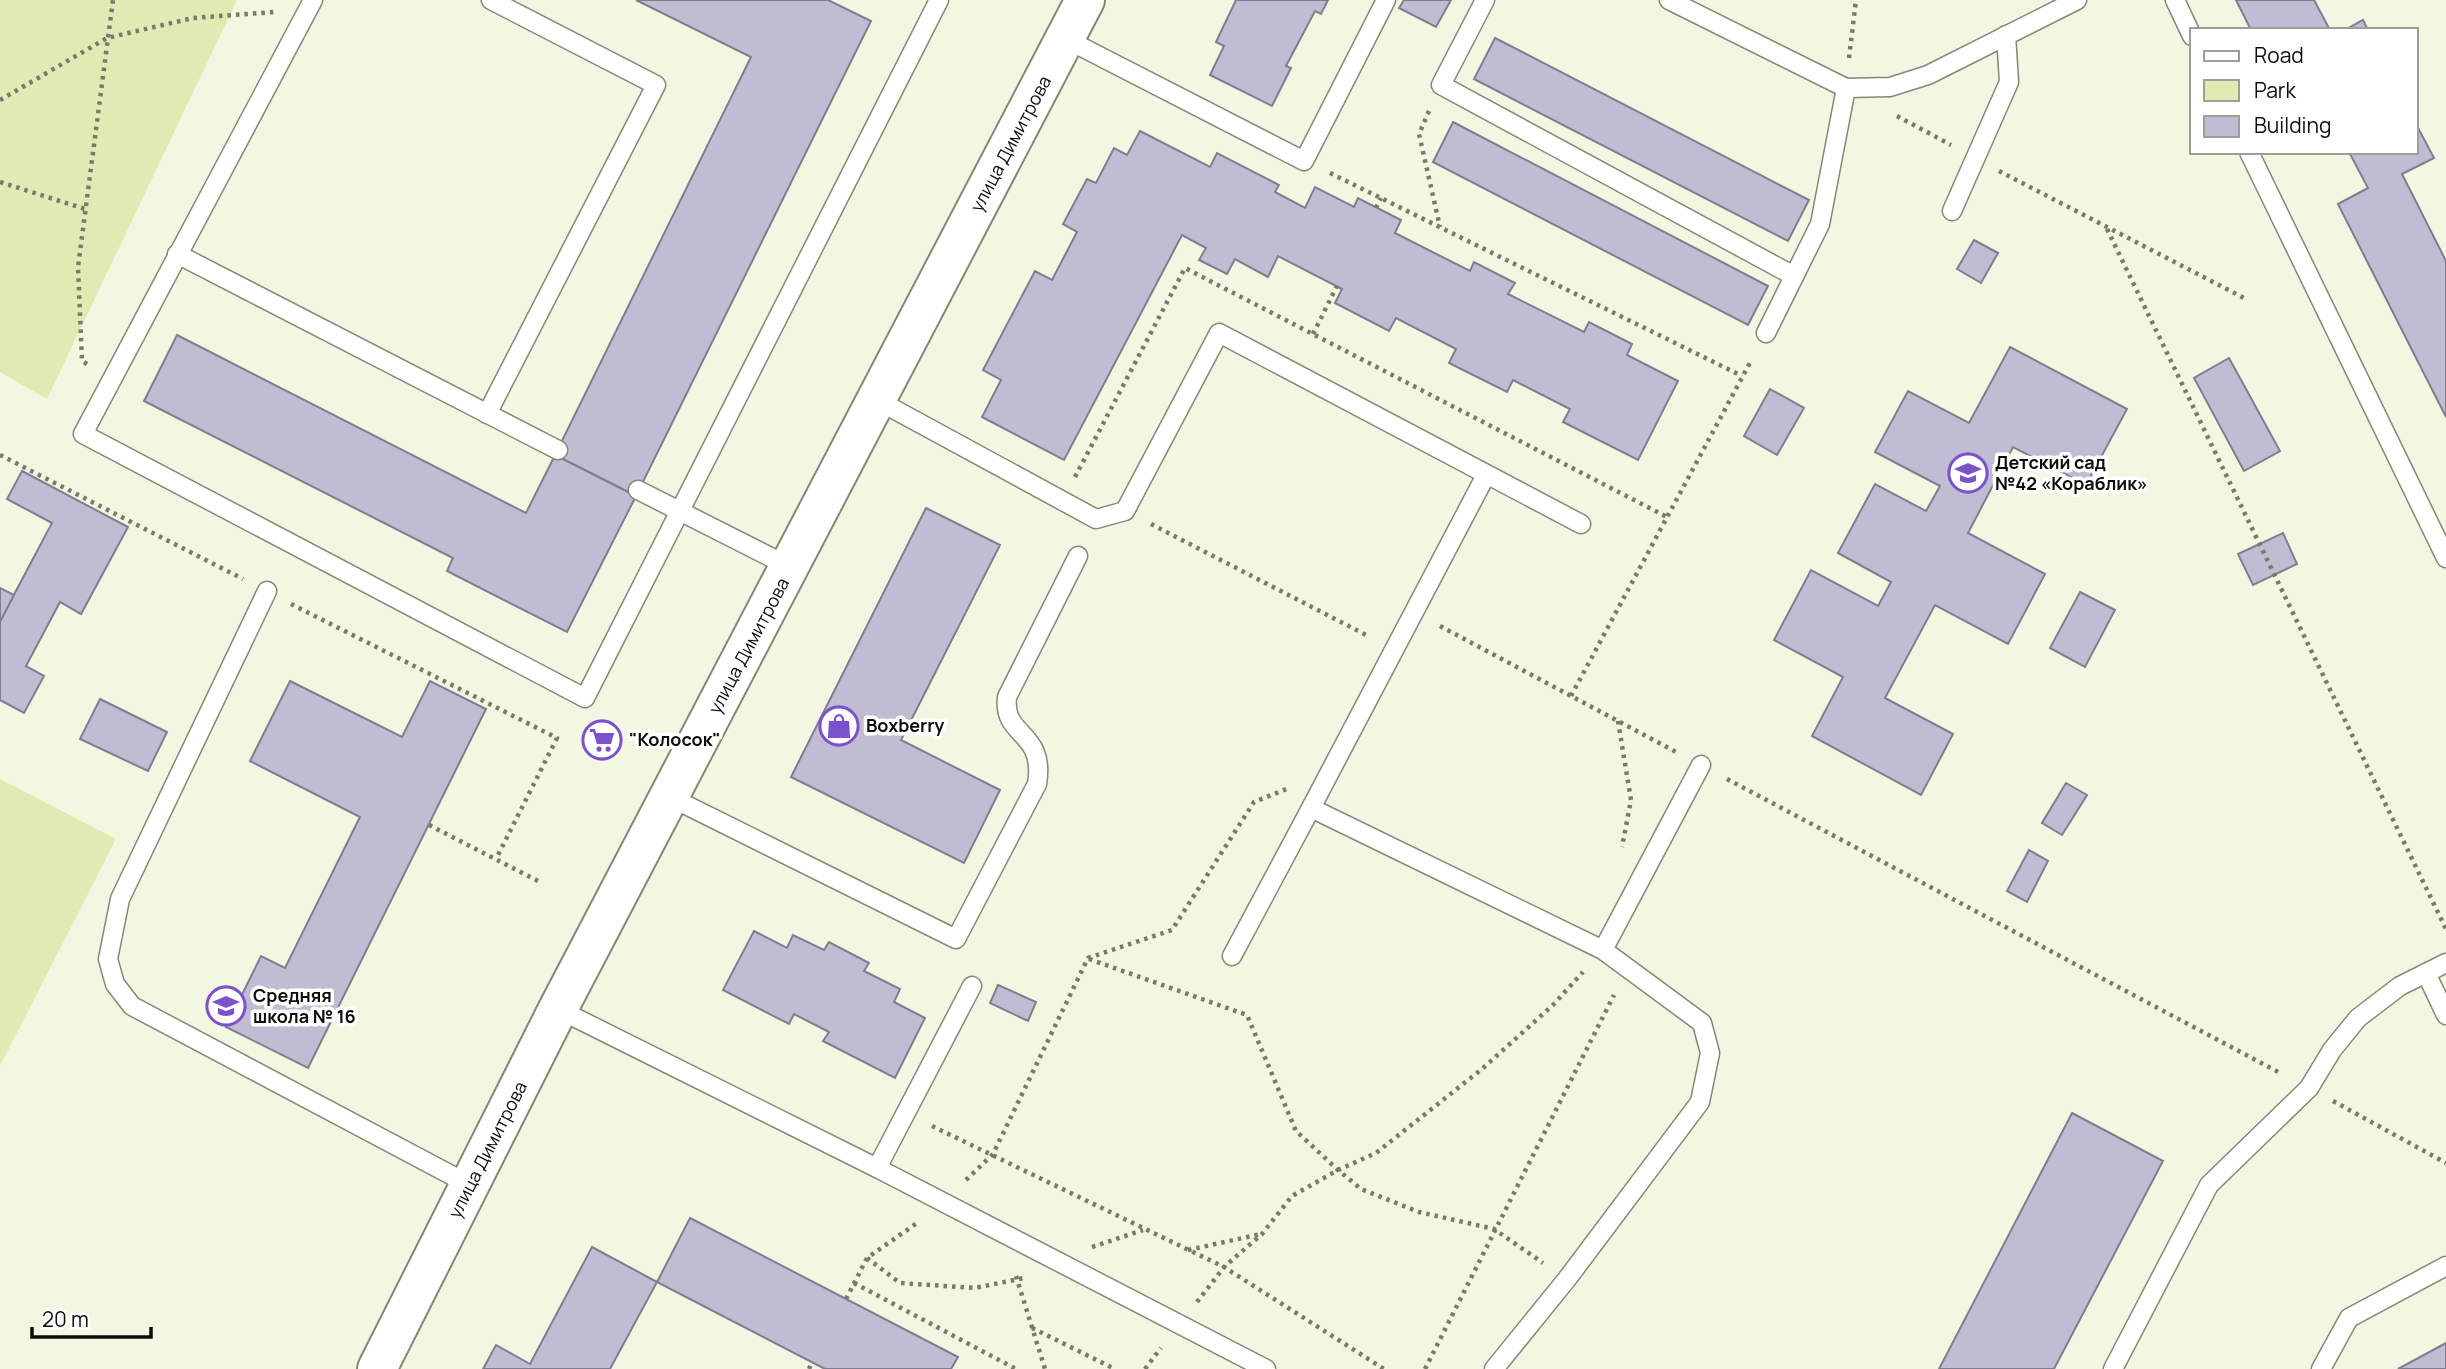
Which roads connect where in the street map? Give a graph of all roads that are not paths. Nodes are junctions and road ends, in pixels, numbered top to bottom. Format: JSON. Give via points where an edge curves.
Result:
{"nodes":[{"id":1,"x":491,"y":0,"type":"edge"},
{"id":2,"x":939,"y":0,"type":"edge"},
{"id":3,"x":1085,"y":0,"type":"edge"},
{"id":4,"x":1386,"y":0,"type":"edge"},
{"id":5,"x":1485,"y":0,"type":"edge"},
{"id":6,"x":1669,"y":0,"type":"edge"},
{"id":7,"x":2077,"y":0,"type":"edge"},
{"id":8,"x":2175,"y":0,"type":"edge"},
{"id":9,"x":311,"y":5,"type":"edge"},
{"id":10,"x":2190,"y":32,"type":"edge"},
{"id":11,"x":2006,"y":35,"type":"junction"},
{"id":12,"x":1066,"y":39,"type":"junction"},
{"id":13,"x":1846,"y":89,"type":"junction"},
{"id":14,"x":2250,"y":154,"type":"edge"},
{"id":15,"x":1952,"y":211,"type":"dead end"},
{"id":16,"x":177,"y":254,"type":"junction"},
{"id":17,"x":1794,"y":276,"type":"junction"},
{"id":18,"x":1766,"y":333,"type":"road end"},
{"id":19,"x":877,"y":400,"type":"junction"},
{"id":20,"x":487,"y":414,"type":"junction"},
{"id":21,"x":558,"y":450,"type":"dead end"},
{"id":22,"x":1486,"y":475,"type":"junction"},
{"id":23,"x":638,"y":490,"type":"dead end"},
{"id":24,"x":679,"y":511,"type":"junction"},
{"id":25,"x":1581,"y":524,"type":"dead end"},
{"id":26,"x":1078,"y":556,"type":"dead end"},
{"id":27,"x":2446,"y":558,"type":"edge"},
{"id":28,"x":790,"y":567,"type":"junction"},
{"id":29,"x":267,"y":591,"type":"road end"},
{"id":30,"x":1701,"y":765,"type":"road end"},
{"id":31,"x":670,"y":797,"type":"junction"},
{"id":32,"x":1311,"y":808,"type":"junction"},
{"id":33,"x":1603,"y":950,"type":"junction"},
{"id":34,"x":1232,"y":956,"type":"dead end"},
{"id":35,"x":2446,"y":963,"type":"edge"},
{"id":36,"x":2426,"y":973,"type":"junction"},
{"id":37,"x":972,"y":986,"type":"dead end"},
{"id":38,"x":558,"y":1009,"type":"junction"},
{"id":39,"x":2446,"y":1015,"type":"edge"},
{"id":40,"x":877,"y":1168,"type":"junction"},
{"id":41,"x":470,"y":1185,"type":"junction"},
{"id":42,"x":2446,"y":1266,"type":"edge"},
{"id":43,"x":377,"y":1369,"type":"edge"},
{"id":44,"x":1266,"y":1369,"type":"edge"},
{"id":45,"x":1494,"y":1369,"type":"edge"},
{"id":46,"x":2113,"y":1369,"type":"edge"},
{"id":47,"x":2321,"y":1369,"type":"edge"}],
"edges":[{"from":1,"to":20,"type":"lane","via":[[656,85]]},
{"from":2,"to":24,"type":"lane"},
{"from":3,"to":12,"type":"street","name":"улица Димитрова"},
{"from":4,"to":12,"type":"lane","via":[[1304,160]]},
{"from":5,"to":17,"type":"lane","via":[[1441,85]]},
{"from":6,"to":13,"type":"lane"},
{"from":7,"to":11,"type":"lane"},
{"from":8,"to":10,"type":"lane"},
{"from":9,"to":16,"type":"lane"},
{"from":11,"to":13,"type":"lane","via":[[1928,75],[1890,87]]},
{"from":11,"to":15,"type":"lane","via":[[2009,82]]},
{"from":12,"to":19,"type":"street","name":"улица Димитрова"},
{"from":13,"to":17,"type":"lane","via":[[1820,224]]},
{"from":14,"to":27,"type":"lane"},
{"from":16,"to":20,"type":"lane"},
{"from":16,"to":24,"type":"lane","via":[[83,434],[585,698]]},
{"from":17,"to":18,"type":"lane"},
{"from":19,"to":22,"type":"lane","via":[[1096,519],[1125,510],[1219,333]]},
{"from":19,"to":28,"type":"street","name":"улица Димитрова"},
{"from":20,"to":21,"type":"lane"},
{"from":22,"to":25,"type":"lane"},
{"from":22,"to":32,"type":"lane"},
{"from":23,"to":24,"type":"lane"},
{"from":24,"to":28,"type":"lane"},
{"from":26,"to":31,"type":"lane","via":[[1007,697],[1010,720],[1032,743],[1037,756],[1037,784],[956,939]]},
{"from":28,"to":31,"type":"street","name":"улица Димитрова"},
{"from":29,"to":41,"type":"lane","via":[[120,900],[108,959],[115,984],[132,1006]]},
{"from":30,"to":33,"type":"lane"},
{"from":31,"to":38,"type":"street","name":"улица Димитрова"},
{"from":32,"to":33,"type":"lane"},
{"from":32,"to":34,"type":"lane"},
{"from":33,"to":45,"type":"lane","via":[[1702,1023],[1710,1052],[1700,1102]]},
{"from":35,"to":36,"type":"lane"},
{"from":36,"to":39,"type":"lane"},
{"from":36,"to":46,"type":"lane","via":[[2400,986],[2358,1018],[2332,1049],[2309,1088],[2209,1185]]},
{"from":37,"to":40,"type":"lane"},
{"from":38,"to":40,"type":"lane"},
{"from":38,"to":41,"type":"street","name":"улица Димитрова"},
{"from":40,"to":44,"type":"lane"},
{"from":41,"to":43,"type":"street","name":"улица Димитрова"},
{"from":42,"to":47,"type":"lane","via":[[2349,1318]]}]}
